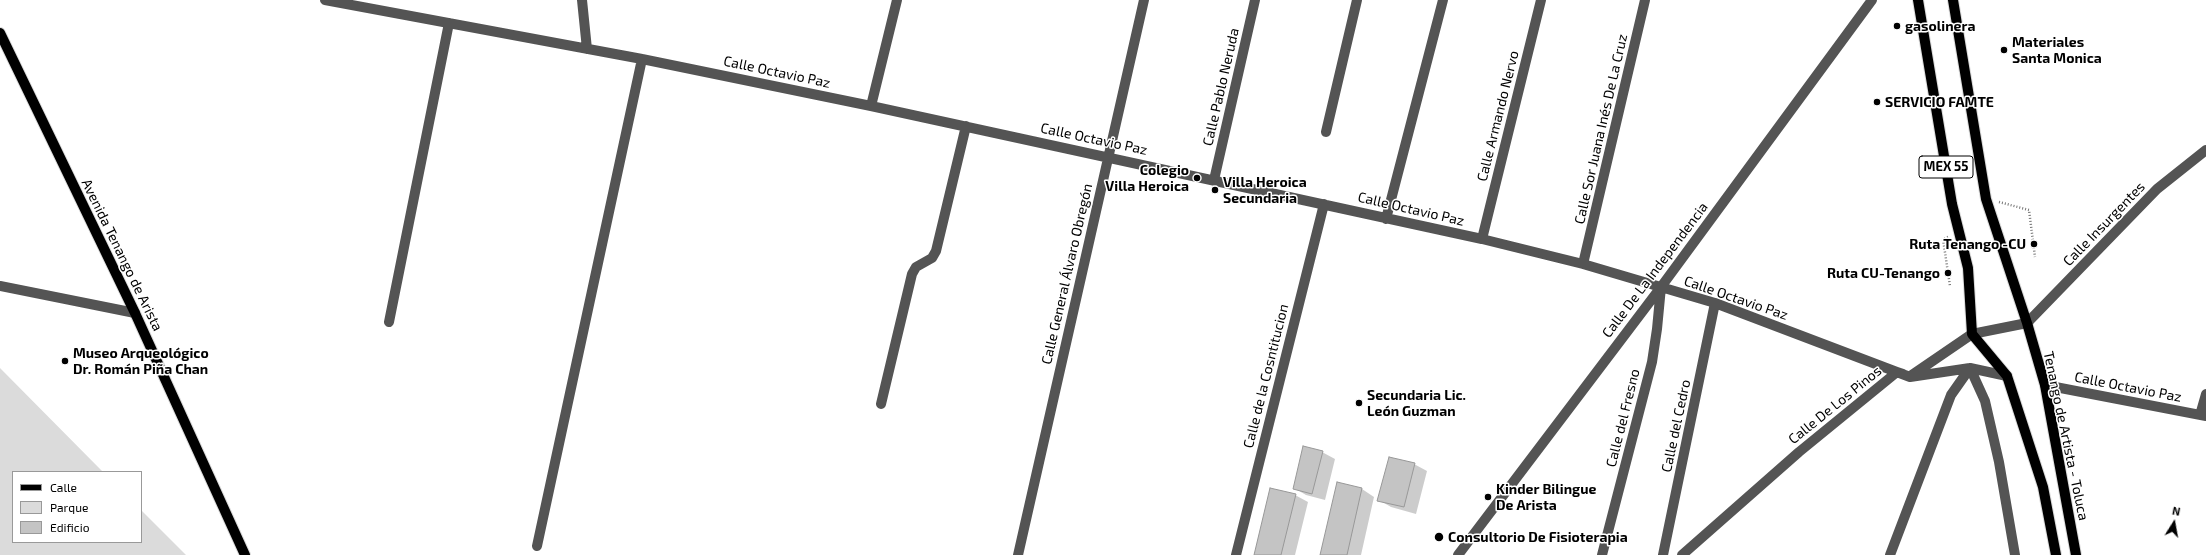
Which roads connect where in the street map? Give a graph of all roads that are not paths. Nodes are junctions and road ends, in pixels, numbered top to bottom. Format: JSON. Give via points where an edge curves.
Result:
{"nodes":[{"id":1,"x":325,"y":0,"type":"edge"},
{"id":2,"x":582,"y":0,"type":"edge"},
{"id":3,"x":897,"y":0,"type":"edge"},
{"id":4,"x":1144,"y":0,"type":"edge"},
{"id":5,"x":1255,"y":0,"type":"edge"},
{"id":6,"x":1357,"y":0,"type":"edge"},
{"id":7,"x":1443,"y":0,"type":"edge"},
{"id":8,"x":1541,"y":0,"type":"edge"},
{"id":9,"x":1645,"y":0,"type":"edge"},
{"id":10,"x":1872,"y":0,"type":"edge"},
{"id":11,"x":1918,"y":0,"type":"edge"},
{"id":12,"x":1953,"y":0,"type":"edge"},
{"id":13,"x":449,"y":23,"type":"junction"},
{"id":14,"x":0,"y":33,"type":"edge"},
{"id":15,"x":587,"y":49,"type":"junction"},
{"id":16,"x":642,"y":59,"type":"junction"},
{"id":17,"x":871,"y":106,"type":"junction"},
{"id":18,"x":966,"y":126,"type":"junction"},
{"id":19,"x":1326,"y":132,"type":"dead end"},
{"id":20,"x":2206,"y":150,"type":"edge"},
{"id":21,"x":1109,"y":157,"type":"junction"},
{"id":22,"x":1214,"y":180,"type":"junction"},
{"id":23,"x":1324,"y":204,"type":"junction"},
{"id":24,"x":1386,"y":219,"type":"junction"},
{"id":25,"x":1482,"y":239,"type":"junction"},
{"id":26,"x":1583,"y":264,"type":"junction"},
{"id":27,"x":0,"y":286,"type":"edge"},
{"id":28,"x":1661,"y":287,"type":"junction"},
{"id":29,"x":1715,"y":303,"type":"junction"},
{"id":30,"x":135,"y":313,"type":"junction"},
{"id":31,"x":389,"y":322,"type":"dead end"},
{"id":32,"x":2027,"y":323,"type":"junction"},
{"id":33,"x":1972,"y":334,"type":"junction"},
{"id":34,"x":1970,"y":368,"type":"junction"},
{"id":35,"x":2007,"y":376,"type":"junction"},
{"id":36,"x":1910,"y":377,"type":"junction"},
{"id":37,"x":2045,"y":385,"type":"junction"},
{"id":38,"x":2206,"y":394,"type":"edge"},
{"id":39,"x":881,"y":404,"type":"dead end"},
{"id":40,"x":2203,"y":415,"type":"edge"},
{"id":41,"x":537,"y":546,"type":"dead end"},
{"id":42,"x":245,"y":555,"type":"edge"},
{"id":43,"x":1018,"y":555,"type":"edge"},
{"id":44,"x":1236,"y":555,"type":"edge"},
{"id":45,"x":1458,"y":555,"type":"edge"},
{"id":46,"x":1602,"y":555,"type":"edge"},
{"id":47,"x":1664,"y":555,"type":"edge"},
{"id":48,"x":1682,"y":555,"type":"edge"},
{"id":49,"x":1890,"y":555,"type":"edge"},
{"id":50,"x":2015,"y":555,"type":"edge"},
{"id":51,"x":2056,"y":555,"type":"edge"},
{"id":52,"x":2076,"y":555,"type":"edge"}],
"edges":[{"from":1,"to":13,"type":"street","name":"Calle Octavio Paz"},
{"from":2,"to":15,"type":"street"},
{"from":3,"to":17,"type":"street"},
{"from":4,"to":21,"type":"street","name":"Calle General Álvaro Obregón"},
{"from":5,"to":22,"type":"street","name":"Calle Pablo Neruda"},
{"from":6,"to":19,"type":"street"},
{"from":7,"to":24,"type":"street"},
{"from":8,"to":25,"type":"street","name":"Calle Armando Nervo"},
{"from":9,"to":26,"type":"street","name":"Calle Sor Juana Inés De La Cruz"},
{"from":10,"to":28,"type":"street","name":"Calle De La Independencia"},
{"from":11,"to":33,"type":"main road","number":"MEX 55","via":[[1952,204],[1968,268]]},
{"from":12,"to":32,"type":"main road","number":"MEX 55","via":[[1986,199]]},
{"from":13,"to":15,"type":"street","name":"Calle Octavio Paz"},
{"from":13,"to":31,"type":"street"},
{"from":14,"to":30,"type":"main road","name":"Avenida Tenango de Arista"},
{"from":15,"to":16,"type":"street","name":"Calle Octavio Paz"},
{"from":16,"to":17,"type":"street","name":"Calle Octavio Paz"},
{"from":16,"to":41,"type":"street"},
{"from":17,"to":18,"type":"street","name":"Calle Octavio Paz"},
{"from":18,"to":21,"type":"street","name":"Calle Octavio Paz"},
{"from":18,"to":39,"type":"street","via":[[936,251],[932,258],[916,267],[912,274]]},
{"from":20,"to":32,"type":"street","name":"Calle Insurgentes","via":[[2157,189]]},
{"from":21,"to":22,"type":"street","name":"Calle Octavio Paz"},
{"from":21,"to":43,"type":"street","name":"Calle General Álvaro Obregón"},
{"from":22,"to":23,"type":"street","name":"Calle Octavio Paz"},
{"from":23,"to":24,"type":"street","name":"Calle Octavio Paz"},
{"from":23,"to":44,"type":"street","name":"Calle de la Cosntitucion"},
{"from":24,"to":25,"type":"street","name":"Calle Octavio Paz"},
{"from":25,"to":26,"type":"street","name":"Calle Octavio Paz"},
{"from":26,"to":28,"type":"street","name":"Calle Octavio Paz"},
{"from":27,"to":30,"type":"street"},
{"from":28,"to":29,"type":"street","name":"Calle Octavio Paz"},
{"from":28,"to":45,"type":"street","name":"Calle De La Independencia"},
{"from":28,"to":46,"type":"street","name":"Calle del Fresno","via":[[1658,329],[1652,362]]},
{"from":29,"to":36,"type":"street","name":"Calle Octavio Paz"},
{"from":29,"to":47,"type":"street","name":"Calle del Cedro"},
{"from":30,"to":42,"type":"main road","name":"Avenida Tenango de Arista"},
{"from":32,"to":33,"type":"street"},
{"from":32,"to":37,"type":"main road","name":"Tenango de Artista - Toluca","number":"MEX 55"},
{"from":33,"to":35,"type":"main road"},
{"from":33,"to":36,"type":"street"},
{"from":34,"to":35,"type":"street","name":"Calle Octavio Paz"},
{"from":34,"to":36,"type":"street","name":"Calle Octavio Paz"},
{"from":34,"to":49,"type":"street","via":[[1951,395]]},
{"from":34,"to":50,"type":"street","via":[[1985,401]]},
{"from":35,"to":51,"type":"main road","via":[[2043,487]]},
{"from":36,"to":48,"type":"street","name":"Calle De Los Pinos","via":[[1897,372],[1799,452]]},
{"from":37,"to":40,"type":"street","name":"Calle Octavio Paz"},
{"from":37,"to":52,"type":"main road","name":"Tenango de Artista - Toluca","number":"MEX 55"},
{"from":38,"to":40,"type":"street"}]}
